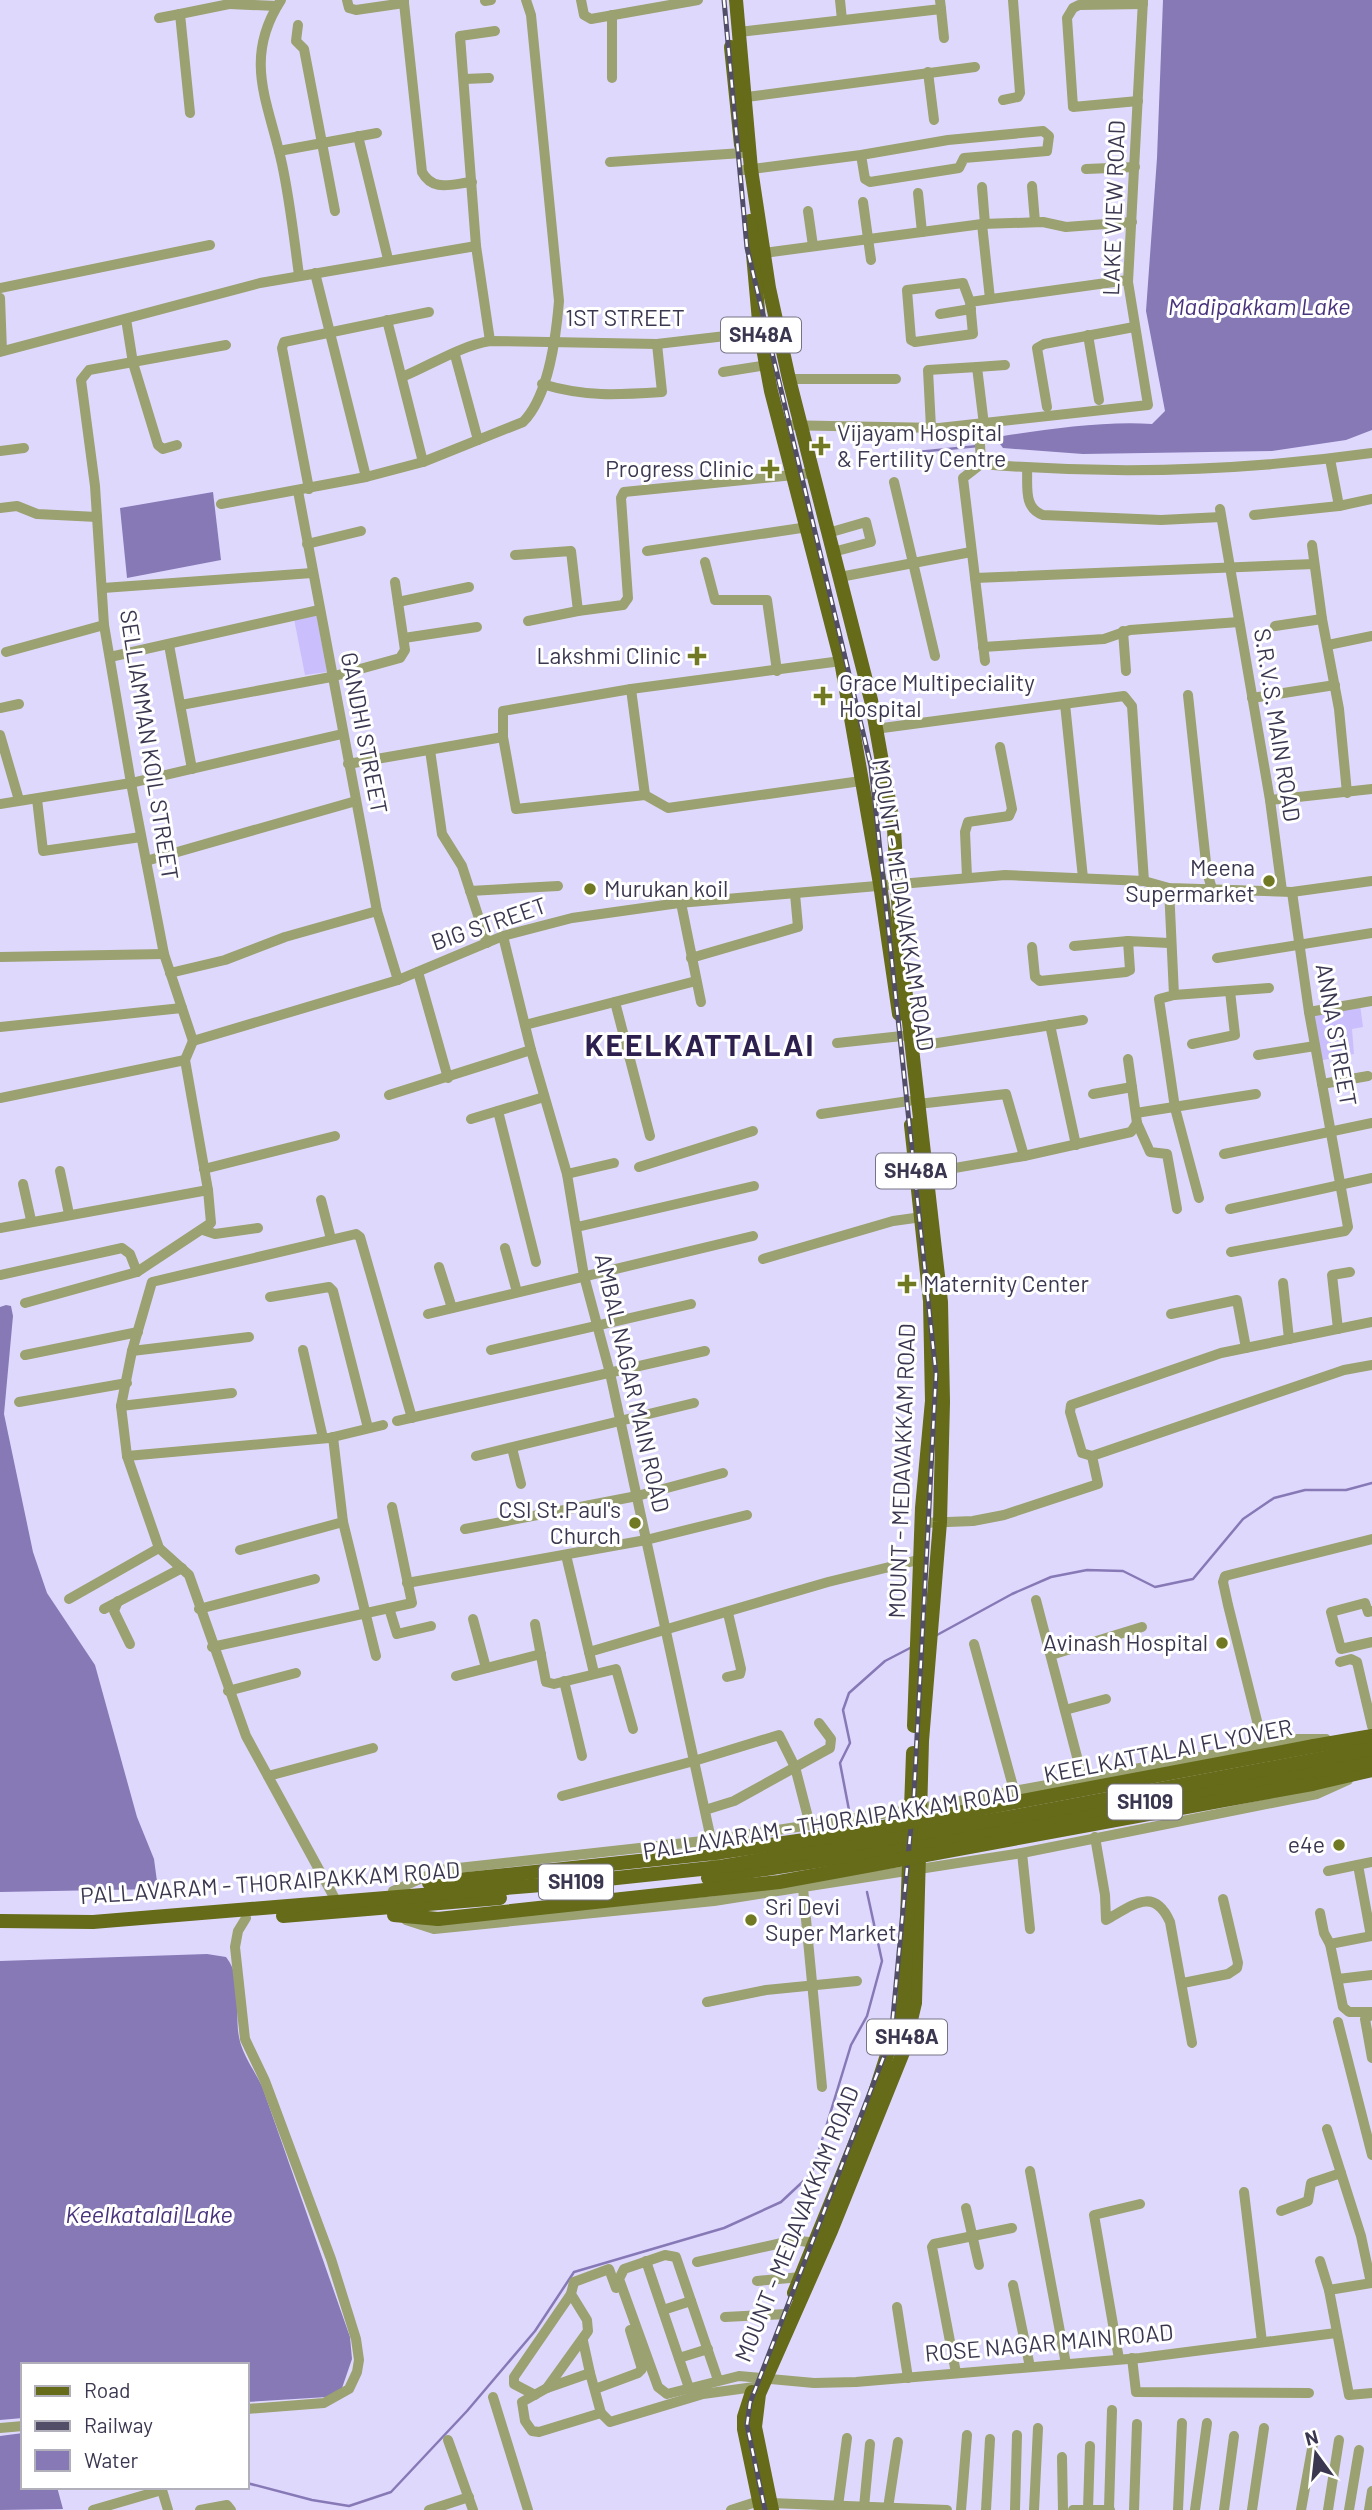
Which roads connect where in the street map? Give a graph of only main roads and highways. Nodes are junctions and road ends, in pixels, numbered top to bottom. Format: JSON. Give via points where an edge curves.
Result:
{"nodes":[{"id":1,"x":729,"y":0,"type":"edge"},
{"id":2,"x":736,"y":0,"type":"edge"},
{"id":3,"x":748,"y":170,"type":"junction"},
{"id":4,"x":914,"y":1103,"type":"junction"},
{"id":5,"x":925,"y":1620,"type":"junction"},
{"id":6,"x":1365,"y":1737,"type":"edge"},
{"id":7,"x":1372,"y":1749,"type":"edge"},
{"id":8,"x":1371,"y":1767,"type":"edge"},
{"id":9,"x":914,"y":1840,"type":"junction"},
{"id":10,"x":913,"y":1871,"type":"junction"},
{"id":11,"x":346,"y":1907,"type":"junction"},
{"id":12,"x":183,"y":1919,"type":"junction"},
{"id":13,"x":158,"y":1920,"type":"junction"},
{"id":14,"x":0,"y":1921,"type":"edge"},
{"id":15,"x":0,"y":1929,"type":"edge"},
{"id":16,"x":759,"y":2381,"type":"junction"},
{"id":17,"x":766,"y":2506,"type":"edge"}],
"edges":[{"from":1,"to":3,"type":"main road","name":"MOUNT - MEDAVAKKAM ROAD","number":"SH48A","via":[[742,153]]},
{"from":2,"to":3,"type":"main road","name":"MOUNT - MEDAVAKKAM ROAD","number":"SH48A","via":[[747,97]]},
{"from":3,"to":4,"type":"main road","name":"MOUNT - MEDAVAKKAM ROAD","number":"SH48A","via":[[760,332],[778,425],[841,661]]},
{"from":3,"to":4,"type":"main road","name":"MOUNT - MEDAVAKKAM ROAD","number":"SH48A","via":[[789,379],[840,578],[894,829]]},
{"from":4,"to":5,"type":"main road","name":"MOUNT - MEDAVAKKAM ROAD","number":"SH48A","via":[[930,1301],[932,1401],[922,1523]]},
{"from":4,"to":5,"type":"main road","name":"MOUNT - MEDAVAKKAM ROAD","number":"SH48A","via":[[941,1302],[940,1522]]},
{"from":5,"to":9,"type":"main road","name":"MOUNT - MEDAVAKKAM ROAD","number":"SH48A"},
{"from":6,"to":11,"type":"main road","name":"KEELKATTALAI FLYOVER","bridge":true,"via":[[846,1833],[715,1853],[429,1883]]},
{"from":7,"to":9,"type":"main road","name":"PALLAVARAM - THORAIPAKKAM ROAD","number":"SH109"},
{"from":8,"to":9,"type":"main road","name":"PALLAVARAM - THORAIPAKKAM ROAD","number":"SH109"},
{"from":8,"to":11,"type":"main road","bridge":true,"via":[[1312,1784],[779,1882],[438,1919]]},
{"from":9,"to":10,"type":"main road","number":"SH48A"},
{"from":9,"to":11,"type":"main road","name":"PALLAVARAM - THORAIPAKKAM ROAD","number":"SH109","via":[[717,1867]]},
{"from":9,"to":11,"type":"main road","name":"PALLAVARAM - THORAIPAKKAM ROAD","number":"SH109","via":[[738,1875]]},
{"from":10,"to":16,"type":"main road","name":"MOUNT - MEDAVAKKAM ROAD","number":"SH48A","via":[[904,2002],[872,2102]]},
{"from":10,"to":16,"type":"main road","number":"SH48A","via":[[915,2003],[904,2050],[831,2231]]},
{"from":11,"to":12,"type":"main road","name":"PALLAVARAM - THORAIPAKKAM ROAD","number":"SH109"},
{"from":11,"to":12,"type":"main road","name":"PALLAVARAM - THORAIPAKKAM ROAD","number":"SH109","via":[[246,1918]]},
{"from":12,"to":13,"type":"main road","name":"PALLAVARAM - THORAIPAKKAM ROAD","number":"SH109"},
{"from":13,"to":14,"type":"main road","name":"PALLAVARAM - THORAIPAKKAM ROAD","number":"SH109"},
{"from":13,"to":15,"type":"main road","name":"PALLAVARAM - THORAIPAKKAM ROAD","number":"SH109"},
{"from":16,"to":17,"type":"main road","number":"SH48A","via":[[755,2421]]}]}
